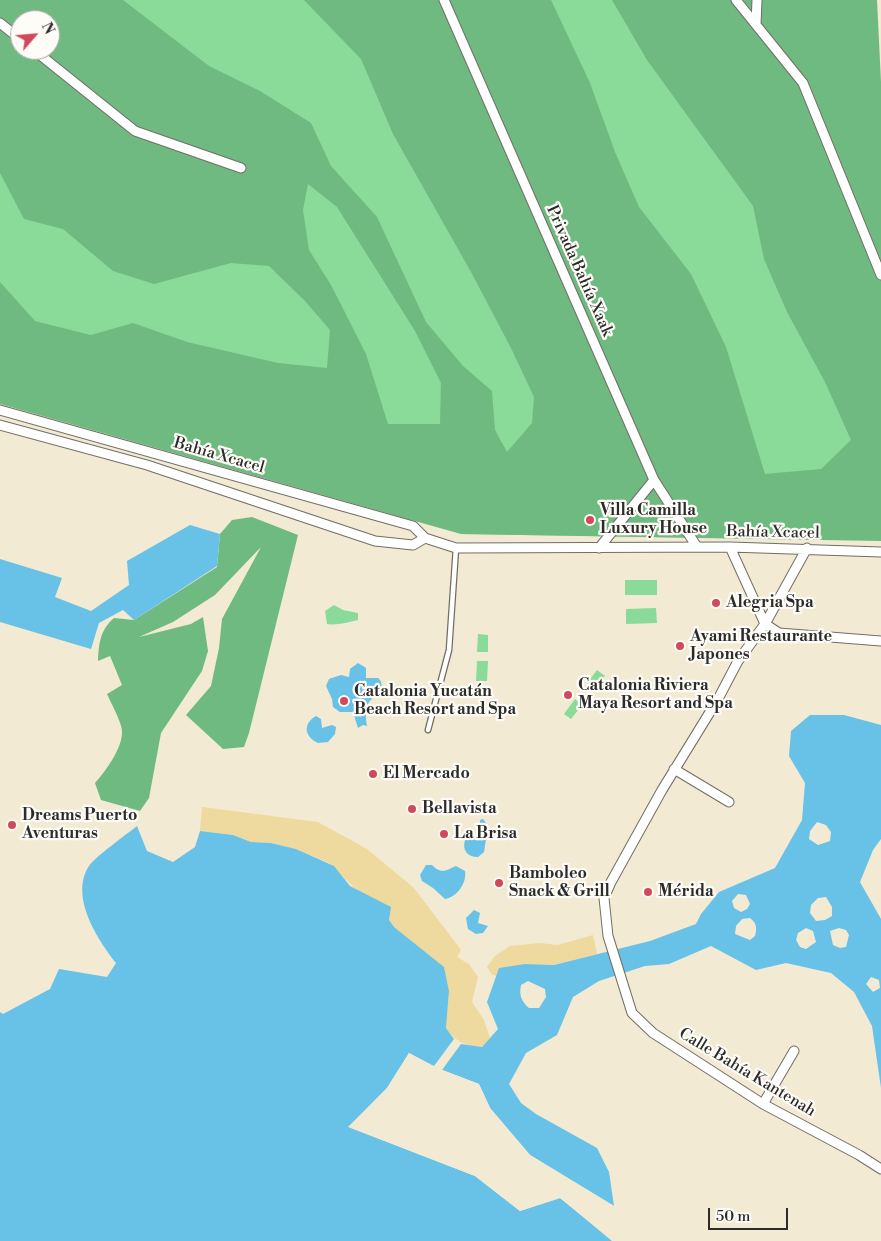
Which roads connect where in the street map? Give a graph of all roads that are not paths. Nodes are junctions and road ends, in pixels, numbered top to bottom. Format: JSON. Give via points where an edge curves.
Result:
{"nodes":[{"id":1,"x":444,"y":0,"type":"edge"},
{"id":2,"x":736,"y":0,"type":"edge"},
{"id":3,"x":756,"y":0,"type":"edge"},
{"id":4,"x":0,"y":23,"type":"edge"},
{"id":5,"x":756,"y":24,"type":"junction"},
{"id":6,"x":10,"y":31,"type":"edge"},
{"id":7,"x":46,"y":60,"type":"edge"},
{"id":8,"x":241,"y":168,"type":"dead end"},
{"id":9,"x":881,"y":275,"type":"edge"},
{"id":10,"x":0,"y":410,"type":"edge"},
{"id":11,"x":0,"y":426,"type":"edge"},
{"id":12,"x":654,"y":480,"type":"junction"},
{"id":13,"x":425,"y":538,"type":"junction"},
{"id":14,"x":697,"y":547,"type":"junction"},
{"id":15,"x":456,"y":548,"type":"junction"},
{"id":16,"x":599,"y":548,"type":"junction"},
{"id":17,"x":730,"y":548,"type":"junction"},
{"id":18,"x":807,"y":548,"type":"junction"},
{"id":19,"x":881,"y":552,"type":"edge"},
{"id":20,"x":765,"y":624,"type":"junction"},
{"id":21,"x":881,"y":641,"type":"edge"},
{"id":22,"x":428,"y":730,"type":"dead end"},
{"id":23,"x":674,"y":769,"type":"junction"},
{"id":24,"x":729,"y":802,"type":"dead end"},
{"id":25,"x":794,"y":1051,"type":"dead end"},
{"id":26,"x":763,"y":1104,"type":"junction"},
{"id":27,"x":881,"y":1169,"type":"edge"}],
"edges":[{"from":1,"to":12,"type":"street","name":"Privada Bahía Xaak"},
{"from":2,"to":5,"type":"street"},
{"from":3,"to":5,"type":"street"},
{"from":4,"to":6,"type":"street"},
{"from":5,"to":9,"type":"street","via":[[803,84]]},
{"from":7,"to":8,"type":"street","via":[[135,131]]},
{"from":10,"to":13,"type":"street","name":"Bahía Xcacel","via":[[412,526]]},
{"from":11,"to":13,"type":"street","name":"Bahía Xcacel","via":[[148,465],[376,540],[413,545]]},
{"from":12,"to":14,"type":"street","name":"Privada Bahía Xaak"},
{"from":12,"to":16,"type":"street"},
{"from":13,"to":15,"type":"street","name":"Bahía Xcacel"},
{"from":14,"to":16,"type":"street","name":"Bahía Xcacel"},
{"from":14,"to":17,"type":"street","name":"Bahía Xcacel"},
{"from":15,"to":16,"type":"street","name":"Bahía Xcacel"},
{"from":15,"to":22,"type":"lane","via":[[449,650]]},
{"from":17,"to":18,"type":"street","name":"Bahía Xcacel"},
{"from":17,"to":20,"type":"street"},
{"from":18,"to":19,"type":"street","name":"Bahía Xcacel"},
{"from":18,"to":20,"type":"street"},
{"from":20,"to":21,"type":"street","via":[[778,634]]},
{"from":20,"to":23,"type":"street","via":[[738,661]]},
{"from":23,"to":24,"type":"street"},
{"from":23,"to":26,"type":"street","name":"Calle Bahía Kantenah","via":[[604,898],[608,936],[632,1013],[653,1033]]},
{"from":25,"to":26,"type":"street"},
{"from":26,"to":27,"type":"street","name":"Calle Bahía Kantenah"}]}
